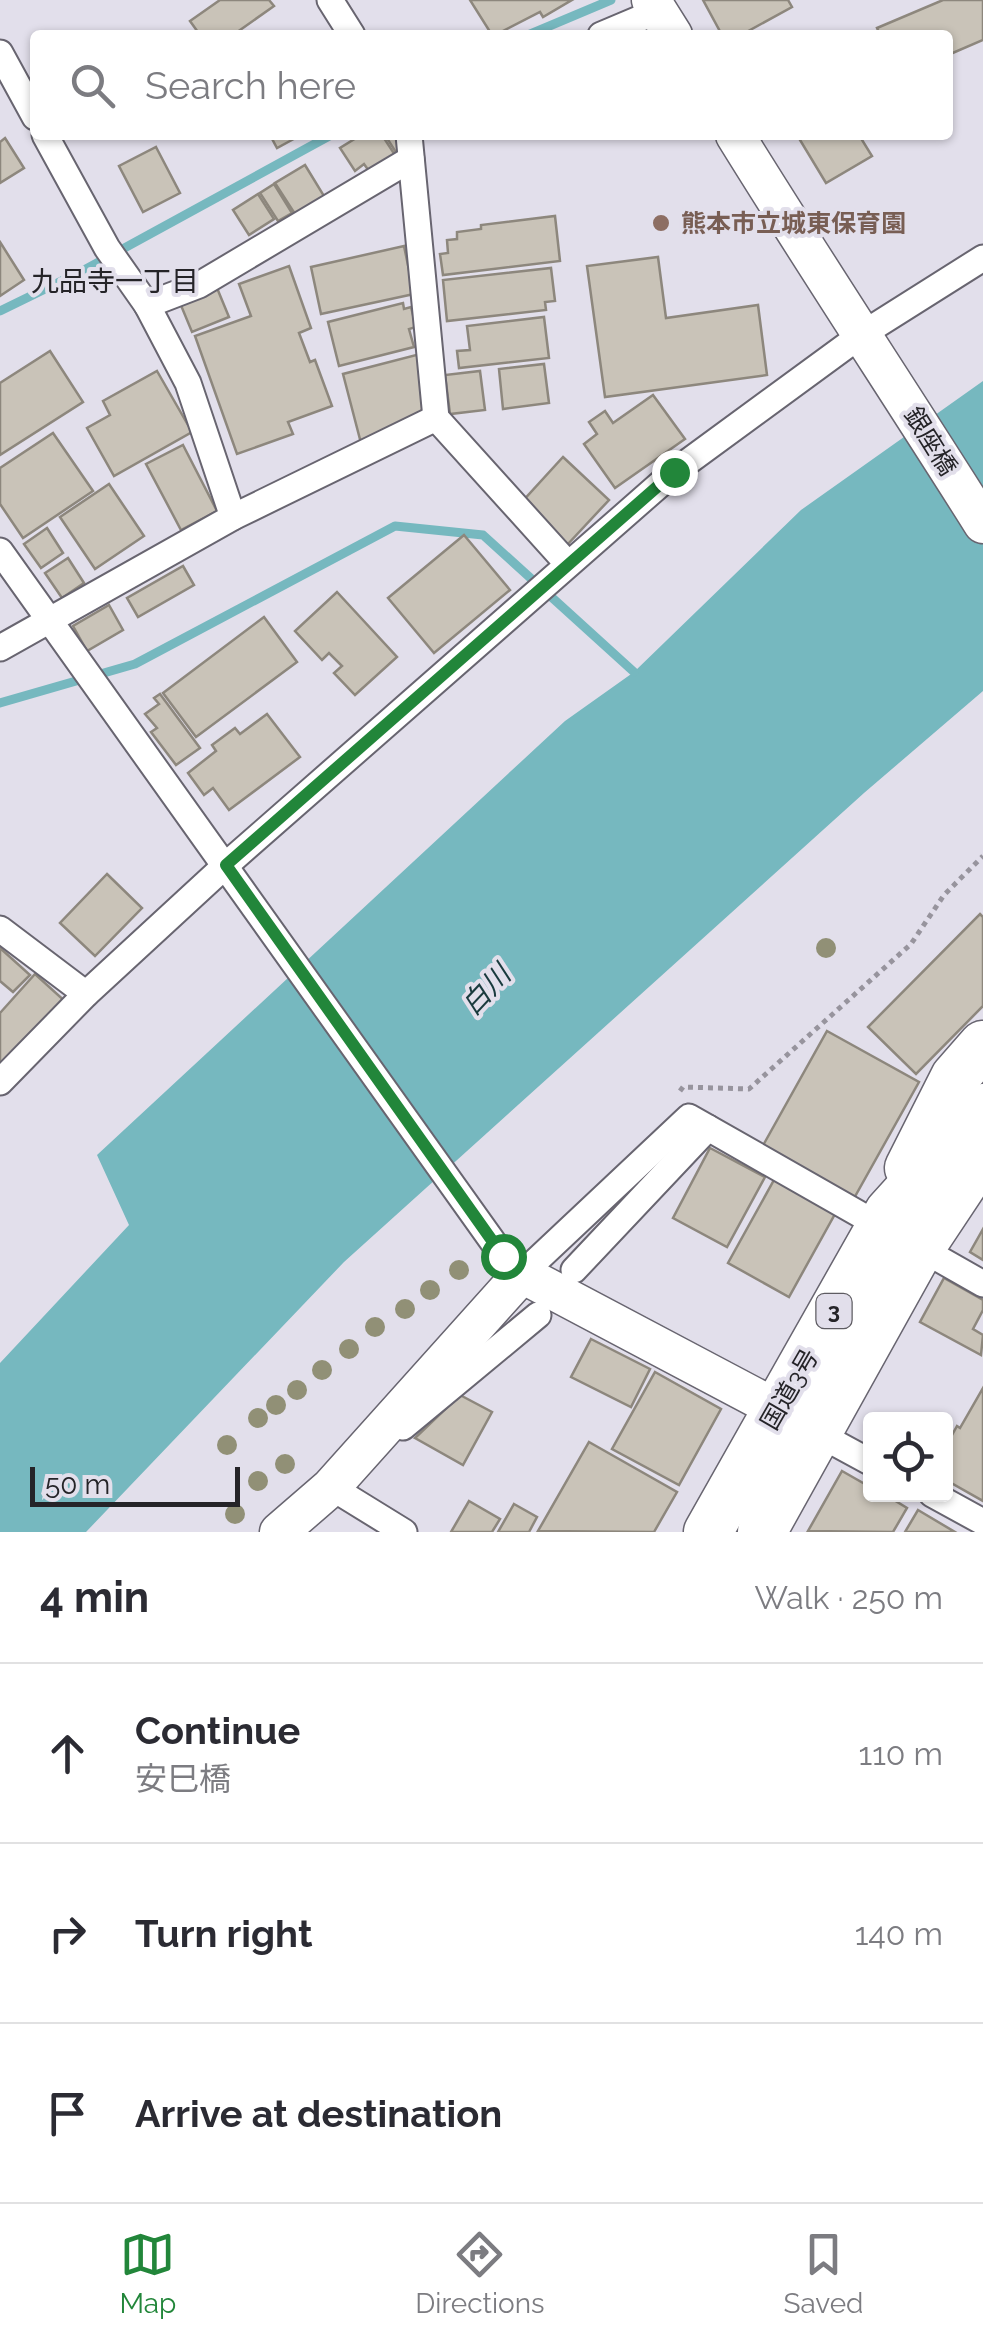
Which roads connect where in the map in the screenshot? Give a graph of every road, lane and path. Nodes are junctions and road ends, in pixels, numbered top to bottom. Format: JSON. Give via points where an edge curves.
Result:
{"nodes":[{"id":1,"x":330,"y":0,"type":"edge"},
{"id":2,"x":661,"y":15,"type":"edge"},
{"id":3,"x":349,"y":30,"type":"edge"},
{"id":4,"x":616,"y":30,"type":"edge"},
{"id":5,"x":0,"y":54,"type":"edge"},
{"id":6,"x":30,"y":108,"type":"edge"},
{"id":7,"x":48,"y":140,"type":"edge"},
{"id":8,"x":738,"y":140,"type":"edge"},
{"id":9,"x":410,"y":147,"type":"edge"},
{"id":10,"x":983,"y":258,"type":"edge"},
{"id":11,"x":148,"y":306,"type":"junction"},
{"id":12,"x":870,"y":347,"type":"junction"},
{"id":13,"x":436,"y":418,"type":"junction"},
{"id":14,"x":232,"y":517,"type":"junction"},
{"id":15,"x":983,"y":524,"type":"edge"},
{"id":16,"x":0,"y":551,"type":"edge"},
{"id":17,"x":566,"y":563,"type":"junction"},
{"id":18,"x":48,"y":622,"type":"junction"},
{"id":19,"x":0,"y":648,"type":"edge"},
{"id":20,"x":983,"y":856,"type":"edge"},
{"id":21,"x":226,"y":865,"type":"junction"},
{"id":22,"x":0,"y":929,"type":"edge"},
{"id":23,"x":86,"y":994,"type":"junction"},
{"id":24,"x":983,"y":1045,"type":"edge"},
{"id":25,"x":0,"y":1082,"type":"edge"},
{"id":26,"x":983,"y":1108,"type":"edge"},
{"id":27,"x":689,"y":1115,"type":"junction"},
{"id":28,"x":983,"y":1153,"type":"edge"},
{"id":29,"x":897,"y":1229,"type":"junction"},
{"id":30,"x":513,"y":1265,"type":"junction"},
{"id":31,"x":574,"y":1270,"type":"dead end"},
{"id":32,"x":983,"y":1284,"type":"edge"},
{"id":33,"x":538,"y":1315,"type":"dead end"},
{"id":34,"x":796,"y":1421,"type":"junction"},
{"id":35,"x":863,"y":1458,"type":"edge"},
{"id":36,"x":331,"y":1488,"type":"junction"},
{"id":37,"x":947,"y":1502,"type":"edge"},
{"id":38,"x":983,"y":1522,"type":"edge"},
{"id":39,"x":279,"y":1532,"type":"edge"},
{"id":40,"x":404,"y":1532,"type":"edge"},
{"id":41,"x":708,"y":1532,"type":"edge"},
{"id":42,"x":762,"y":1532,"type":"edge"}],
"edges":[{"from":1,"to":3,"type":"street"},
{"from":2,"to":4,"type":"street"},
{"from":5,"to":6,"type":"street"},
{"from":7,"to":11,"type":"street","via":[[107,248]]},
{"from":8,"to":12,"type":"street","name":"銀座橋"},
{"from":9,"to":11,"type":"street","via":[[199,285]]},
{"from":9,"to":13,"type":"street"},
{"from":10,"to":12,"type":"street"},
{"from":11,"to":14,"type":"street","via":[[188,383]]},
{"from":12,"to":15,"type":"street","name":"銀座橋"},
{"from":12,"to":17,"type":"street","via":[[674,472]]},
{"from":13,"to":14,"type":"street"},
{"from":13,"to":17,"type":"street"},
{"from":14,"to":18,"type":"street"},
{"from":16,"to":18,"type":"street"},
{"from":17,"to":21,"type":"street"},
{"from":18,"to":19,"type":"street"},
{"from":18,"to":21,"type":"street"},
{"from":20,"to":27,"type":"path","via":[[911,944],[749,1088],[684,1087]]},
{"from":21,"to":23,"type":"street"},
{"from":21,"to":30,"type":"street"},
{"from":22,"to":23,"type":"street"},
{"from":23,"to":25,"type":"street"},
{"from":24,"to":29,"type":"highway","number":"3","via":[[936,1112]]},
{"from":26,"to":29,"type":"highway","name":"国道3号","number":"3"},
{"from":27,"to":29,"type":"street"},
{"from":27,"to":30,"type":"street"},
{"from":27,"to":31,"type":"street"},
{"from":28,"to":29,"type":"highway","name":"国道3号","number":"3"},
{"from":29,"to":32,"type":"street"},
{"from":29,"to":34,"type":"highway","name":"国道3号","number":"3"},
{"from":30,"to":34,"type":"street"},
{"from":30,"to":36,"type":"street"},
{"from":33,"to":36,"type":"street"},
{"from":34,"to":35,"type":"street"},
{"from":34,"to":41,"type":"highway","name":"国道3号","number":"3"},
{"from":34,"to":42,"type":"highway","name":"国道3号","number":"3"},
{"from":36,"to":39,"type":"street"},
{"from":36,"to":40,"type":"street"},
{"from":37,"to":38,"type":"street"}]}
